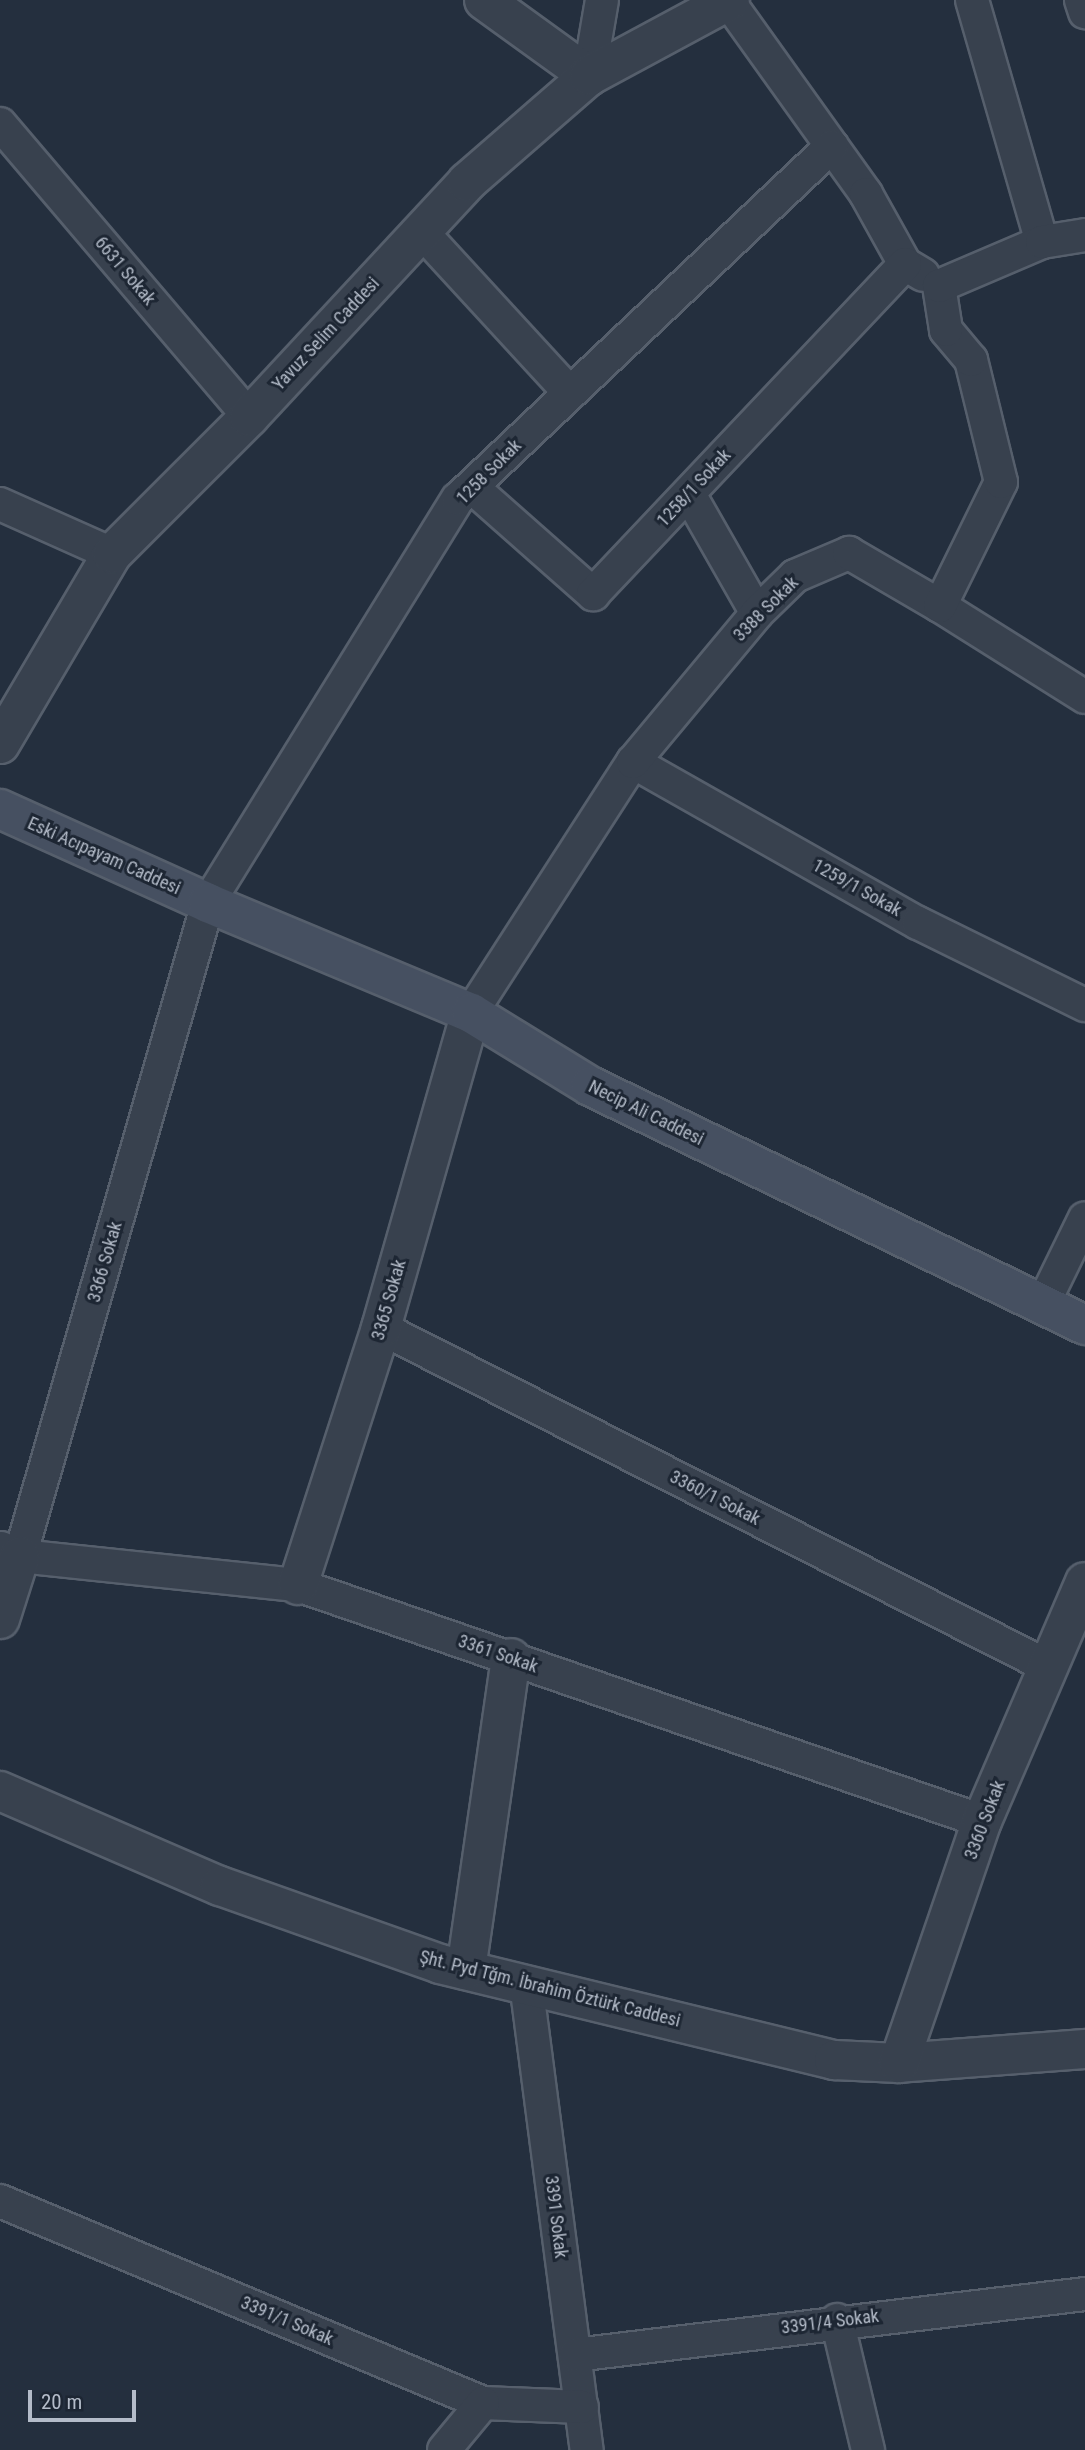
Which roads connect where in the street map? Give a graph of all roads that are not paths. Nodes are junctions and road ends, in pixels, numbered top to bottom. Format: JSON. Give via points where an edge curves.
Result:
{"nodes":[{"id":1,"x":484,"y":0,"type":"edge"},
{"id":2,"x":602,"y":0,"type":"edge"},
{"id":3,"x":972,"y":0,"type":"edge"},
{"id":4,"x":1081,"y":0,"type":"edge"},
{"id":5,"x":729,"y":1,"type":"edge"},
{"id":6,"x":1085,"y":12,"type":"edge"},
{"id":7,"x":589,"y":76,"type":"junction"},
{"id":8,"x":0,"y":124,"type":"edge"},
{"id":9,"x":832,"y":146,"type":"junction"},
{"id":10,"x":421,"y":231,"type":"junction"},
{"id":11,"x":1085,"y":235,"type":"edge"},
{"id":12,"x":1042,"y":242,"type":"junction"},
{"id":13,"x":905,"y":264,"type":"junction"},
{"id":14,"x":939,"y":286,"type":"junction"},
{"id":15,"x":570,"y":393,"type":"junction"},
{"id":16,"x":249,"y":417,"type":"junction"},
{"id":17,"x":472,"y":486,"type":"junction"},
{"id":18,"x":689,"y":494,"type":"junction"},
{"id":19,"x":0,"y":504,"type":"edge"},
{"id":20,"x":112,"y":554,"type":"junction"},
{"id":21,"x":940,"y":606,"type":"junction"},
{"id":22,"x":757,"y":613,"type":"junction"},
{"id":23,"x":1083,"y":691,"type":"edge"},
{"id":24,"x":0,"y":744,"type":"edge"},
{"id":25,"x":633,"y":762,"type":"junction"},
{"id":26,"x":0,"y":809,"type":"edge"},
{"id":27,"x":208,"y":903,"type":"junction"},
{"id":28,"x":1085,"y":1005,"type":"edge"},
{"id":29,"x":471,"y":1013,"type":"junction"},
{"id":30,"x":1085,"y":1218,"type":"edge"},
{"id":31,"x":1044,"y":1302,"type":"junction"},
{"id":32,"x":1085,"y":1325,"type":"edge"},
{"id":33,"x":381,"y":1328,"type":"junction"},
{"id":34,"x":10,"y":1552,"type":"edge"},
{"id":35,"x":1085,"y":1582,"type":"edge"},
{"id":36,"x":298,"y":1585,"type":"junction"},
{"id":37,"x":0,"y":1619,"type":"edge"},
{"id":38,"x":511,"y":1658,"type":"junction"},
{"id":39,"x":1049,"y":1667,"type":"junction"},
{"id":40,"x":0,"y":1790,"type":"edge"},
{"id":41,"x":982,"y":1821,"type":"junction"},
{"id":42,"x":466,"y":1970,"type":"junction"},
{"id":43,"x":526,"y":1983,"type":"junction"},
{"id":44,"x":1085,"y":2049,"type":"edge"},
{"id":45,"x":899,"y":2063,"type":"junction"},
{"id":46,"x":0,"y":2201,"type":"edge"},
{"id":47,"x":1085,"y":2294,"type":"edge"},
{"id":48,"x":837,"y":2320,"type":"junction"},
{"id":49,"x":575,"y":2355,"type":"junction"},
{"id":50,"x":483,"y":2403,"type":"junction"},
{"id":51,"x":582,"y":2407,"type":"junction"},
{"id":52,"x":444,"y":2450,"type":"edge"},
{"id":53,"x":587,"y":2450,"type":"edge"},
{"id":54,"x":867,"y":2450,"type":"edge"}],
"edges":[{"from":1,"to":7,"type":"street"},
{"from":2,"to":7,"type":"street"},
{"from":3,"to":12,"type":"street"},
{"from":4,"to":6,"type":"street"},
{"from":5,"to":7,"type":"street","name":"Yavuz Selim Caddesi"},
{"from":5,"to":9,"type":"street"},
{"from":7,"to":10,"type":"street","name":"Yavuz Selim Caddesi","via":[[467,182]]},
{"from":8,"to":16,"type":"street","name":"6631 Sokak"},
{"from":9,"to":13,"type":"street","via":[[866,194]]},
{"from":9,"to":15,"type":"street","name":"1258 Sokak"},
{"from":10,"to":15,"type":"street"},
{"from":10,"to":16,"type":"street","name":"Yavuz Selim Caddesi"},
{"from":11,"to":12,"type":"street"},
{"from":12,"to":14,"type":"street"},
{"from":13,"to":14,"type":"street"},
{"from":13,"to":18,"type":"street","name":"1258/1 Sokak"},
{"from":14,"to":21,"type":"street","via":[[946,330],[971,360],[1001,482]]},
{"from":15,"to":17,"type":"street","name":"1258 Sokak"},
{"from":16,"to":20,"type":"street","name":"Yavuz Selim Caddesi"},
{"from":17,"to":18,"type":"street","name":"1258/1 Sokak","via":[[593,594]]},
{"from":17,"to":27,"type":"street","name":"1258 Sokak","via":[[458,499]]},
{"from":18,"to":22,"type":"street"},
{"from":19,"to":20,"type":"street"},
{"from":20,"to":24,"type":"street","name":"Yavuz Selim Caddesi"},
{"from":21,"to":22,"type":"street","name":"3388 Sokak","via":[[849,553],[794,576]]},
{"from":21,"to":23,"type":"street"},
{"from":22,"to":25,"type":"street","name":"3388 Sokak"},
{"from":25,"to":28,"type":"street","name":"1259/1 Sokak","via":[[918,923]]},
{"from":25,"to":29,"type":"street","name":"3388 Sokak"},
{"from":26,"to":27,"type":"main road","name":"Eski Acıpayam Caddesi"},
{"from":27,"to":29,"type":"main road","name":"Necip Ali Caddesi"},
{"from":27,"to":34,"type":"street","name":"3366 Sokak"},
{"from":29,"to":31,"type":"main road","name":"Necip Ali Caddesi","via":[[590,1086]]},
{"from":29,"to":33,"type":"street","name":"3365 Sokak"},
{"from":30,"to":31,"type":"street"},
{"from":31,"to":32,"type":"main road","name":"Necip Ali Caddesi"},
{"from":33,"to":36,"type":"street","name":"3365 Sokak"},
{"from":33,"to":39,"type":"street","name":"3360/1 Sokak"},
{"from":34,"to":36,"type":"street","name":"3361 Sokak"},
{"from":34,"to":37,"type":"street","name":"3366 Sokak"},
{"from":35,"to":39,"type":"street","name":"3360 Sokak"},
{"from":36,"to":38,"type":"street","name":"3361 Sokak"},
{"from":38,"to":41,"type":"street","name":"3361 Sokak"},
{"from":38,"to":42,"type":"street"},
{"from":39,"to":41,"type":"street","name":"3360 Sokak"},
{"from":40,"to":42,"type":"street","name":"Şht. Pyd Tğm. İbrahim Öztürk Caddesi","via":[[220,1886]]},
{"from":41,"to":45,"type":"street","name":"3360 Sokak"},
{"from":42,"to":43,"type":"street","name":"Şht. Pyd Tğm. İbrahim Öztürk Caddesi"},
{"from":43,"to":45,"type":"street","name":"Şht. Pyd Tğm. İbrahim Öztürk Caddesi","via":[[834,2060]]},
{"from":43,"to":49,"type":"street","name":"3391 Sokak"},
{"from":44,"to":45,"type":"street","name":"Şht. Pyd Tğm. İbrahim Öztürk Caddesi"},
{"from":46,"to":50,"type":"street","name":"3391/1 Sokak"},
{"from":47,"to":48,"type":"street","name":"3391/4 Sokak"},
{"from":48,"to":49,"type":"street","name":"3391/4 Sokak"},
{"from":48,"to":54,"type":"street"},
{"from":49,"to":51,"type":"street","name":"3391 Sokak"},
{"from":50,"to":51,"type":"street","name":"3391/1 Sokak"},
{"from":50,"to":52,"type":"street"},
{"from":51,"to":53,"type":"street","name":"3391 Sokak"}]}
